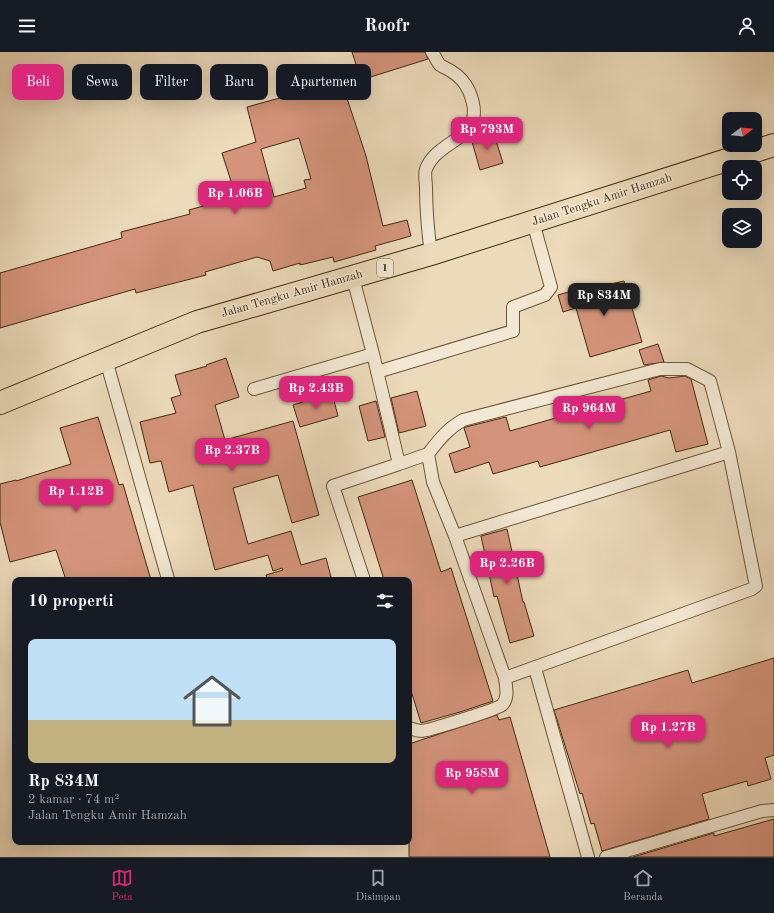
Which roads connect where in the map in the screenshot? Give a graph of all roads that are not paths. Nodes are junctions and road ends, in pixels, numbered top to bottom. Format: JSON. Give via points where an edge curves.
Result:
{"nodes":[{"id":1,"x":432,"y":52,"type":"edge"},
{"id":2,"x":774,"y":145,"type":"edge"},
{"id":3,"x":533,"y":222,"type":"junction"},
{"id":4,"x":431,"y":254,"type":"junction"},
{"id":5,"x":353,"y":278,"type":"junction"},
{"id":6,"x":373,"y":354,"type":"junction"},
{"id":7,"x":106,"y":360,"type":"junction"},
{"id":8,"x":378,"y":372,"type":"junction"},
{"id":9,"x":254,"y":389,"type":"dead end"},
{"id":10,"x":0,"y":403,"type":"edge"},
{"id":11,"x":729,"y":452,"type":"junction"},
{"id":12,"x":428,"y":454,"type":"junction"},
{"id":13,"x":399,"y":464,"type":"junction"},
{"id":14,"x":455,"y":536,"type":"junction"},
{"id":15,"x":167,"y":577,"type":"edge"},
{"id":16,"x":363,"y":577,"type":"edge"},
{"id":17,"x":535,"y":668,"type":"junction"},
{"id":18,"x":505,"y":678,"type":"junction"},
{"id":19,"x":412,"y":729,"type":"edge"},
{"id":20,"x":774,"y":810,"type":"edge"},
{"id":21,"x":588,"y":857,"type":"edge"},
{"id":22,"x":606,"y":857,"type":"edge"}],
"edges":[{"from":1,"to":4,"type":"lane","via":[[440,65],[463,80],[474,107],[474,118],[468,130],[439,152],[426,170],[426,216]]},
{"from":2,"to":3,"type":"highway","name":"Jalan Tengku Amir Hamzah","number":"1"},
{"from":3,"to":4,"type":"highway","name":"Jalan Tengku Amir Hamzah","number":"1"},
{"from":3,"to":8,"type":"lane","via":[[551,287],[545,295],[513,307],[513,330]]},
{"from":4,"to":5,"type":"highway","name":"Jalan Tengku Amir Hamzah","number":"1"},
{"from":5,"to":6,"type":"lane"},
{"from":5,"to":7,"type":"highway","name":"Jalan Tengku Amir Hamzah","number":"1","via":[[197,322]]},
{"from":6,"to":8,"type":"lane"},
{"from":6,"to":9,"type":"lane"},
{"from":7,"to":10,"type":"highway","name":"Jalan Tengku Amir Hamzah","number":"1"},
{"from":7,"to":15,"type":"lane"},
{"from":8,"to":13,"type":"lane"},
{"from":11,"to":12,"type":"lane","via":[[710,381],[687,369],[660,369],[463,420],[442,435]]},
{"from":11,"to":14,"type":"lane"},
{"from":11,"to":17,"type":"lane","via":[[756,586],[752,590]]},
{"from":12,"to":13,"type":"lane"},
{"from":12,"to":14,"type":"lane","via":[[433,482]]},
{"from":13,"to":16,"type":"lane","via":[[333,486]]},
{"from":14,"to":18,"type":"lane"},
{"from":17,"to":18,"type":"lane"},
{"from":17,"to":21,"type":"lane"},
{"from":18,"to":19,"type":"lane","via":[[507,691],[501,706],[422,731]]},
{"from":20,"to":22,"type":"lane","via":[[762,811]]}]}
